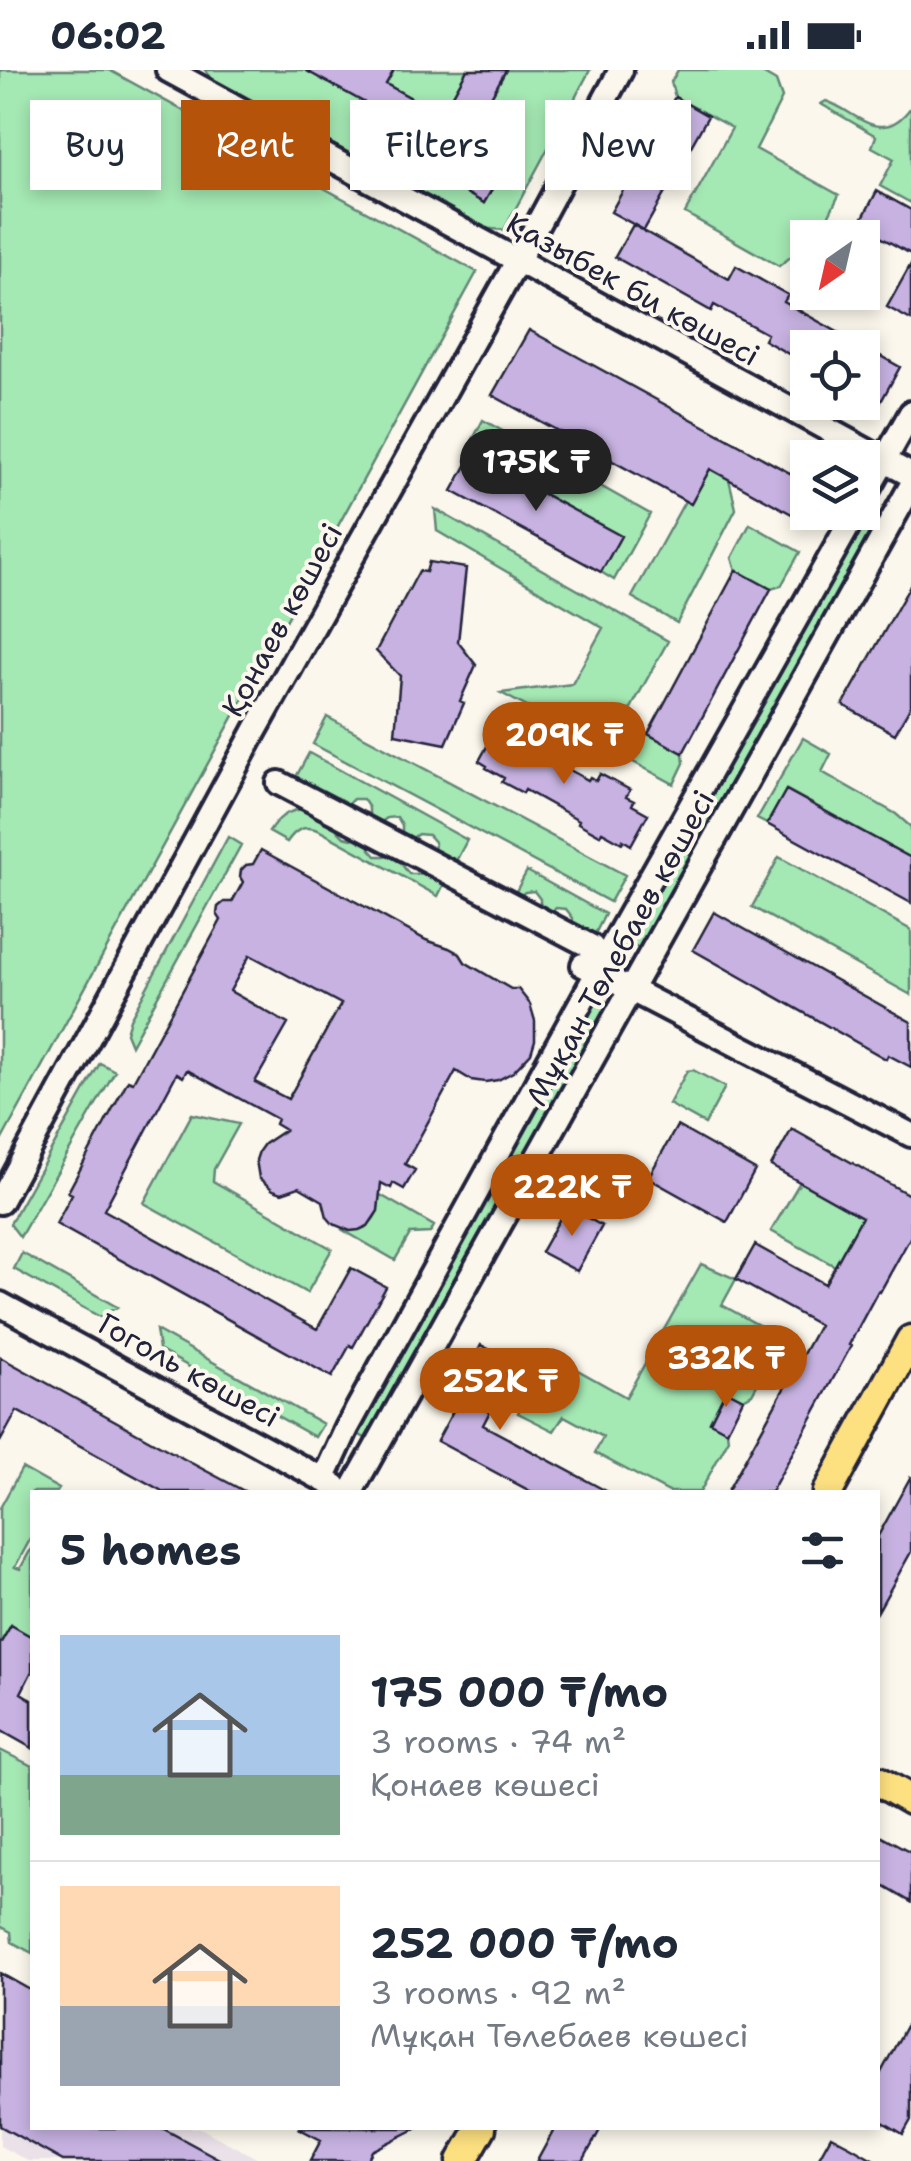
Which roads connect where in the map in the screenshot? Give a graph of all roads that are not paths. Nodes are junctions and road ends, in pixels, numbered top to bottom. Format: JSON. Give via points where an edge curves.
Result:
{"nodes":[{"id":1,"x":168,"y":70,"type":"edge"},
{"id":2,"x":621,"y":70,"type":"edge"},
{"id":3,"x":517,"y":260,"type":"junction"},
{"id":4,"x":911,"y":413,"type":"edge"},
{"id":5,"x":885,"y":460,"type":"junction"},
{"id":6,"x":880,"y":469,"type":"edge"},
{"id":7,"x":911,"y":474,"type":"edge"},
{"id":8,"x":911,"y":486,"type":"edge"},
{"id":9,"x":845,"y":530,"type":"edge"},
{"id":10,"x":279,"y":783,"type":"dead end"},
{"id":11,"x":591,"y":962,"type":"junction"},
{"id":12,"x":632,"y":988,"type":"junction"},
{"id":13,"x":911,"y":1135,"type":"edge"},
{"id":14,"x":0,"y":1202,"type":"edge"},
{"id":15,"x":0,"y":1304,"type":"edge"},
{"id":16,"x":911,"y":1340,"type":"edge"},
{"id":17,"x":322,"y":1480,"type":"junction"},
{"id":18,"x":344,"y":1490,"type":"edge"},
{"id":19,"x":350,"y":1490,"type":"edge"},
{"id":20,"x":829,"y":1490,"type":"edge"},
{"id":21,"x":880,"y":1782,"type":"edge"},
{"id":22,"x":911,"y":1800,"type":"edge"},
{"id":23,"x":479,"y":2130,"type":"edge"},
{"id":24,"x":462,"y":2161,"type":"edge"}],
"edges":[{"from":1,"to":3,"type":"street","name":"Қазыбек би көшесі"},
{"from":2,"to":3,"type":"street","name":"Қонаев көшесі"},
{"from":3,"to":5,"type":"street","name":"Қазыбек би көшесі"},
{"from":3,"to":14,"type":"street","name":"Қонаев көшесі"},
{"from":4,"to":5,"type":"street"},
{"from":5,"to":6,"type":"street"},
{"from":5,"to":7,"type":"street","name":"Қазыбек би көшесі"},
{"from":8,"to":12,"type":"street","name":"Мұқан Төлебаев көшесі"},
{"from":9,"to":11,"type":"street","name":"Мұқан Төлебаев көшесі"},
{"from":10,"to":11,"type":"street"},
{"from":11,"to":12,"type":"street"},
{"from":11,"to":17,"type":"street","name":"Мұқан Төлебаев көшесі"},
{"from":12,"to":13,"type":"street"},
{"from":12,"to":19,"type":"street","name":"Мұқан Төлебаев көшесі"},
{"from":15,"to":17,"type":"street","name":"Гоголь көшесі"},
{"from":16,"to":20,"type":"main road"},
{"from":17,"to":18,"type":"street","name":"Гоголь көшесі"},
{"from":21,"to":22,"type":"main road"},
{"from":23,"to":24,"type":"main road"}]}
